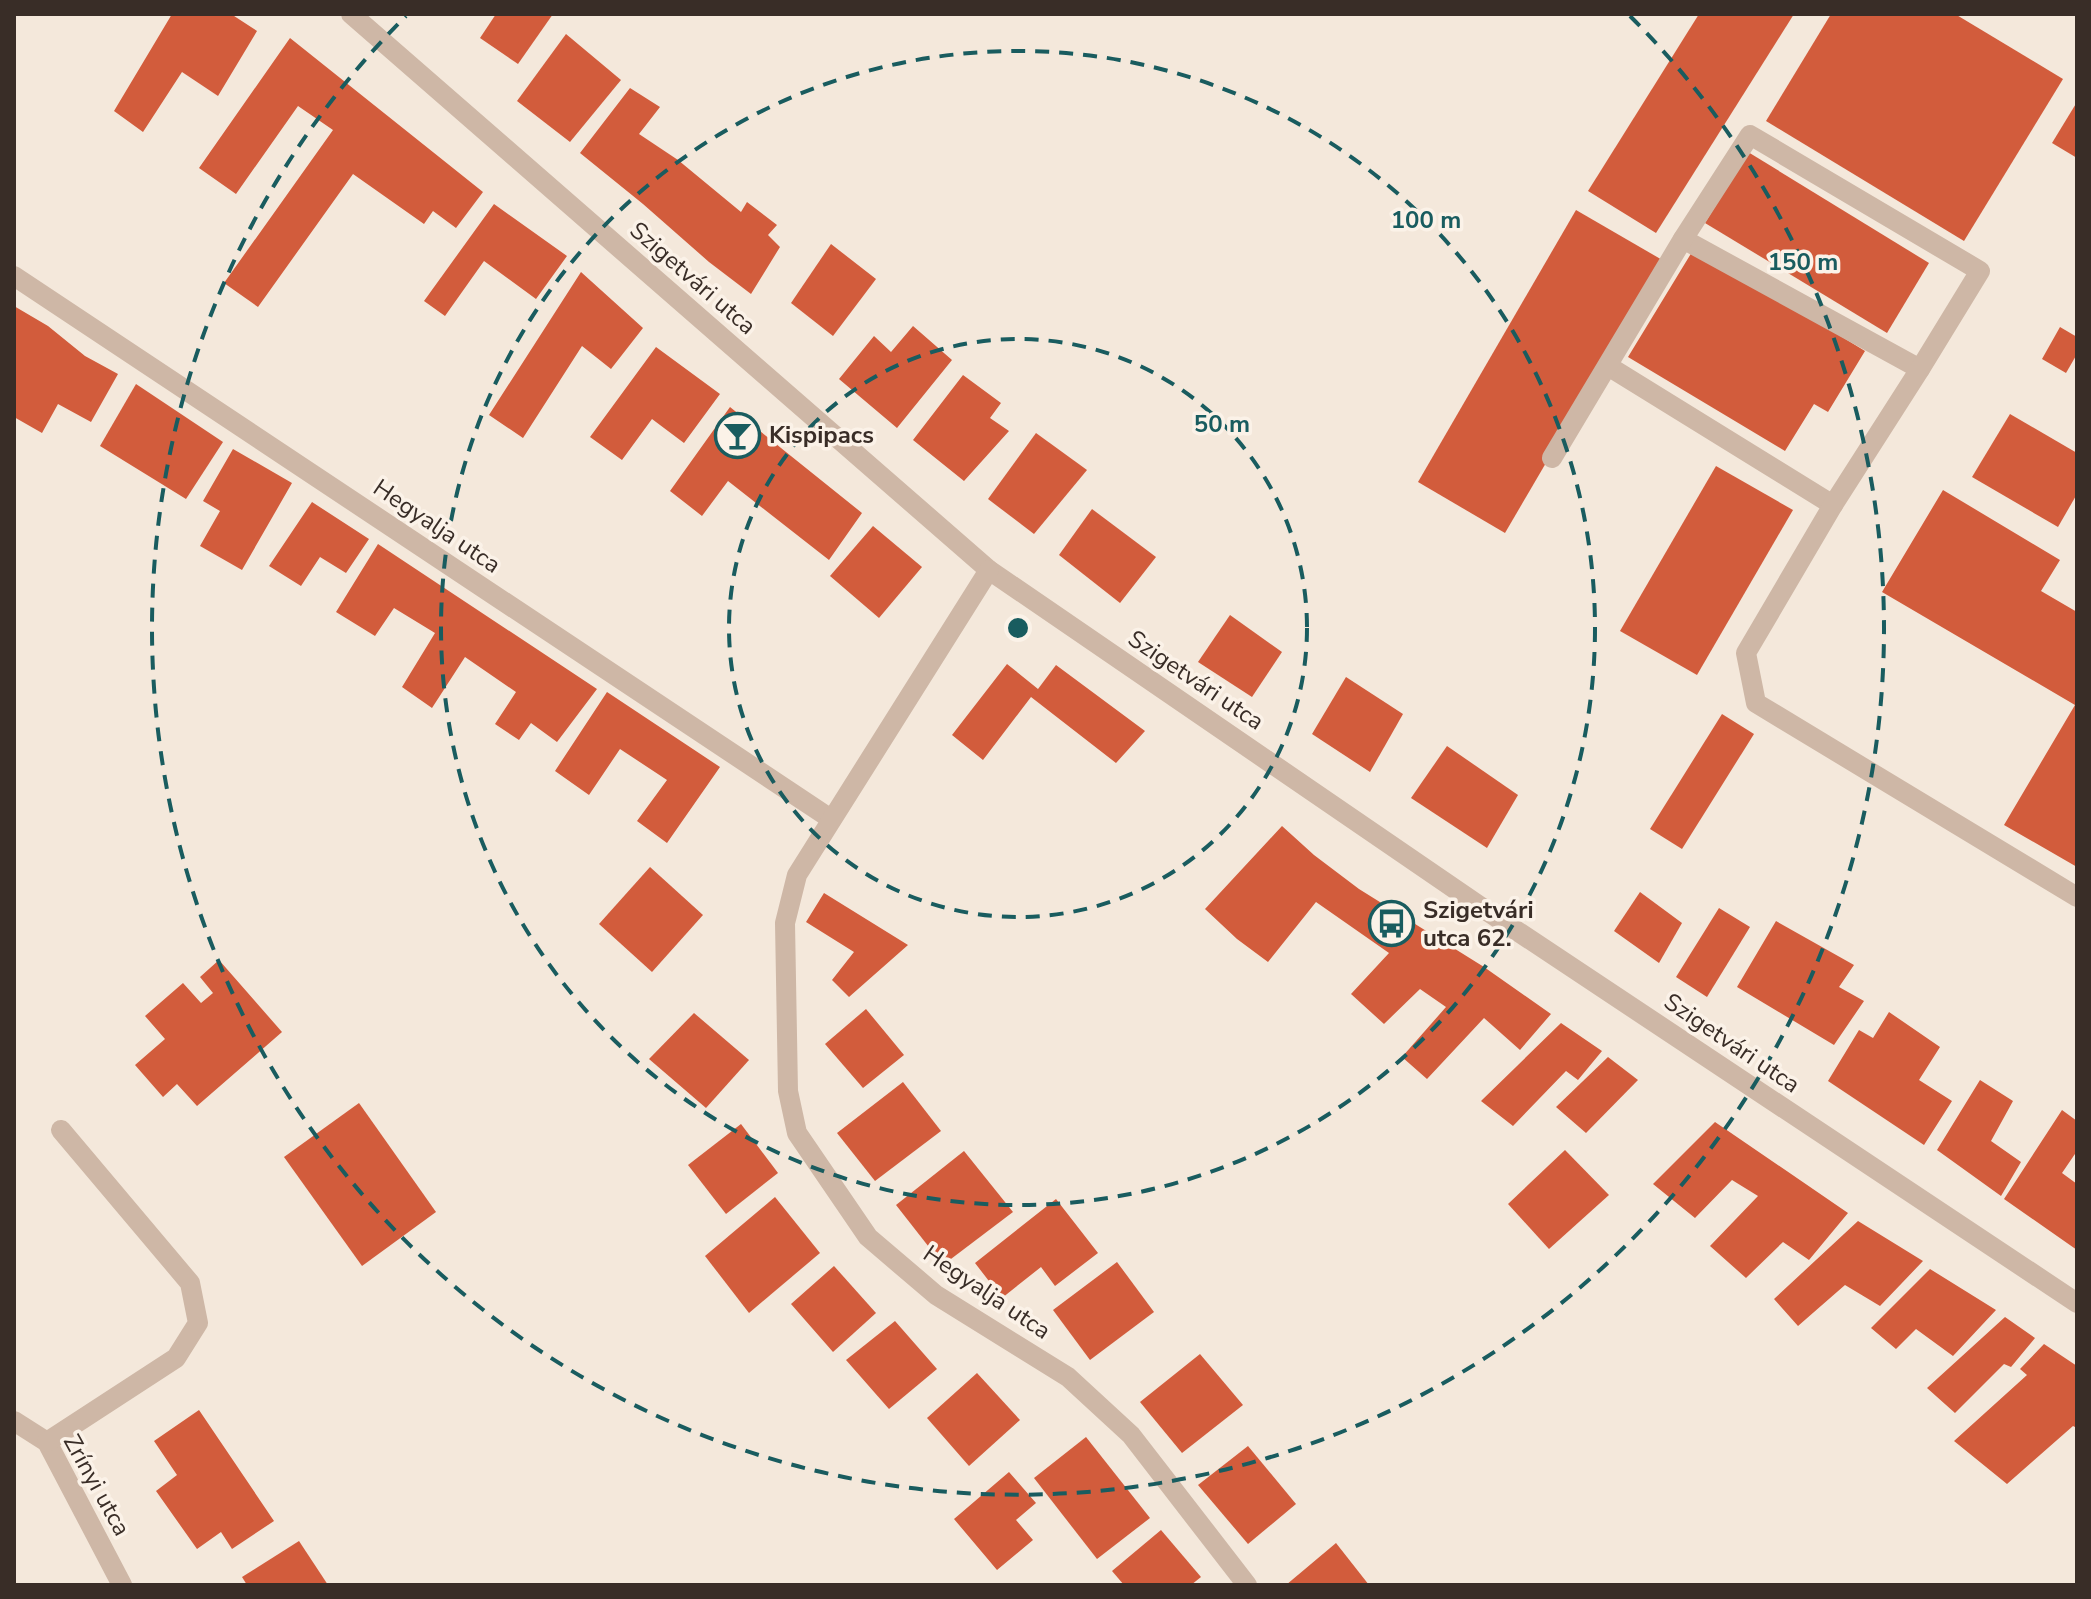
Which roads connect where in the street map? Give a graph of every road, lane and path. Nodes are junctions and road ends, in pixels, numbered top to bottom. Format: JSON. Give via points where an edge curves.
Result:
{"nodes":[{"id":1,"x":351,"y":14,"type":"edge"},
{"id":2,"x":1683,"y":239,"type":"junction"},
{"id":3,"x":14,"y":276,"type":"edge"},
{"id":4,"x":1608,"y":366,"type":"junction"},
{"id":5,"x":1920,"y":369,"type":"junction"},
{"id":6,"x":1552,"y":458,"type":"dead end"},
{"id":7,"x":1833,"y":505,"type":"junction"},
{"id":8,"x":989,"y":570,"type":"junction"},
{"id":9,"x":831,"y":819,"type":"junction"},
{"id":10,"x":2077,"y":897,"type":"edge"},
{"id":11,"x":61,"y":1130,"type":"dead end"},
{"id":12,"x":2077,"y":1303,"type":"edge"},
{"id":13,"x":14,"y":1421,"type":"edge"},
{"id":14,"x":47,"y":1442,"type":"junction"},
{"id":15,"x":122,"y":1585,"type":"edge"},
{"id":16,"x":1247,"y":1585,"type":"edge"}],
"edges":[{"from":1,"to":8,"type":"street","name":"Szigetvári utca"},
{"from":2,"to":4,"type":"street"},
{"from":2,"to":5,"type":"street"},
{"from":2,"to":5,"type":"street","via":[[1750,135],[1980,271]]},
{"from":3,"to":9,"type":"street","name":"Hegyalja utca"},
{"from":4,"to":6,"type":"street"},
{"from":4,"to":7,"type":"street"},
{"from":5,"to":7,"type":"street"},
{"from":7,"to":10,"type":"street","via":[[1746,653],[1756,703]]},
{"from":8,"to":9,"type":"street","name":"Hegyalja utca"},
{"from":8,"to":12,"type":"street","name":"Szigetvári utca","via":[[1487,911]]},
{"from":9,"to":16,"type":"street","name":"Hegyalja utca","via":[[797,875],[785,923],[788,1091],[797,1133],[868,1237],[936,1295],[1068,1377],[1131,1435]]},
{"from":11,"to":14,"type":"street","via":[[190,1283],[198,1323],[176,1358]]},
{"from":13,"to":14,"type":"street","name":"Zrínyi utca"},
{"from":14,"to":15,"type":"street","name":"Zrínyi utca"}]}
